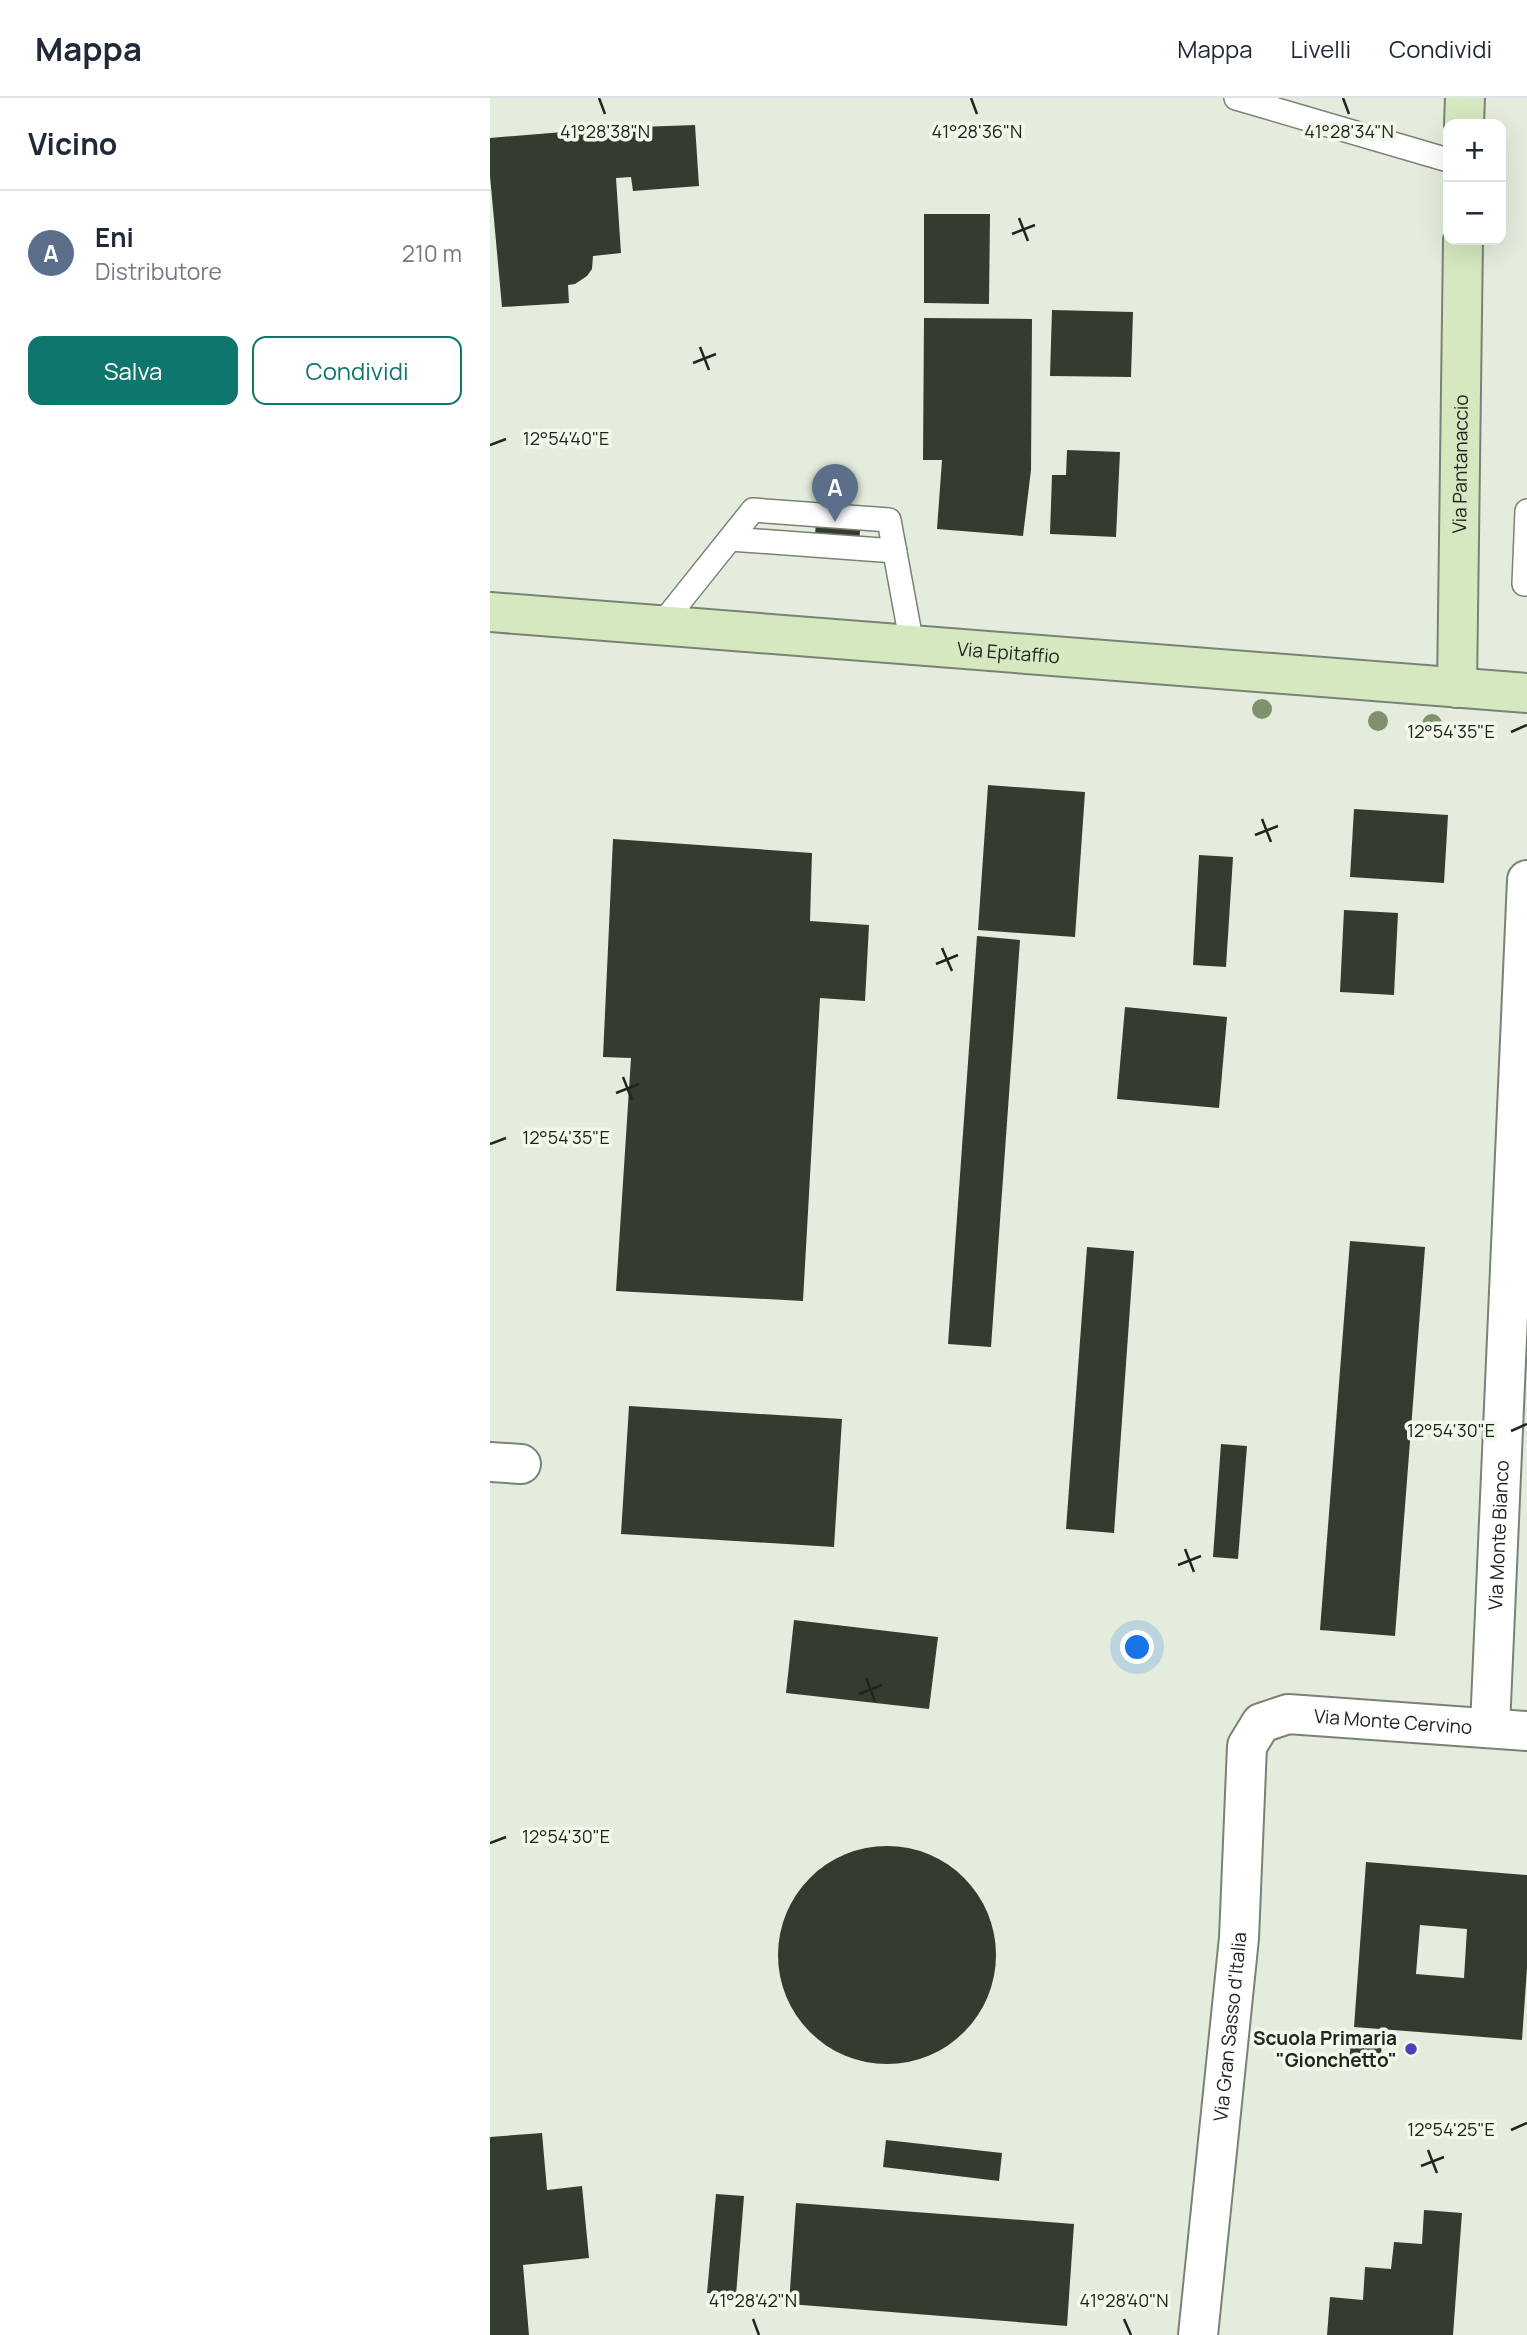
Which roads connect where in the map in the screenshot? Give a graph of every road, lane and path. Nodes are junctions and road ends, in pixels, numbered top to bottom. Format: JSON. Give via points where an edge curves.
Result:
{"nodes":[{"id":1,"x":1236,"y":98,"type":"edge"},
{"id":2,"x":1465,"y":98,"type":"edge"},
{"id":3,"x":1464,"y":119,"type":"edge"},
{"id":4,"x":1443,"y":159,"type":"edge"},
{"id":5,"x":1463,"y":245,"type":"edge"},
{"id":6,"x":1527,"y":511,"type":"edge"},
{"id":7,"x":1524,"y":584,"type":"dead end"},
{"id":8,"x":490,"y":612,"type":"edge"},
{"id":9,"x":661,"y":625,"type":"junction"},
{"id":10,"x":912,"y":645,"type":"junction"},
{"id":11,"x":1457,"y":688,"type":"junction"},
{"id":12,"x":1527,"y":693,"type":"edge"},
{"id":13,"x":1527,"y":880,"type":"edge"},
{"id":14,"x":1261,"y":1723,"type":"joint"},
{"id":15,"x":1490,"y":1727,"type":"junction"},
{"id":16,"x":1527,"y":1731,"type":"edge"},
{"id":17,"x":1198,"y":2335,"type":"edge"}],
"edges":[{"from":1,"to":4,"type":"lane"},
{"from":2,"to":3,"type":"main road"},
{"from":5,"to":11,"type":"main road","name":"Via Pantanaccio"},
{"from":6,"to":7,"type":"lane"},
{"from":8,"to":9,"type":"main road","name":"Via Epitaffio"},
{"from":9,"to":10,"type":"main road","name":"Via Epitaffio"},
{"from":9,"to":10,"type":"lane","via":[[730,539],[895,551]]},
{"from":10,"to":11,"type":"main road","name":"Via Epitaffio"},
{"from":11,"to":12,"type":"main road","name":"Via Epitaffio"},
{"from":13,"to":15,"type":"street","name":"Via Monte Bianco"},
{"from":14,"to":15,"type":"street","name":"Via Monte Cervino","via":[[1288,1714]]},
{"from":14,"to":17,"type":"street","name":"Via Gran Sasso d'Italia","via":[[1247,1746],[1239,1938]]},
{"from":15,"to":16,"type":"street","name":"Via Monte Cervino"}]}
